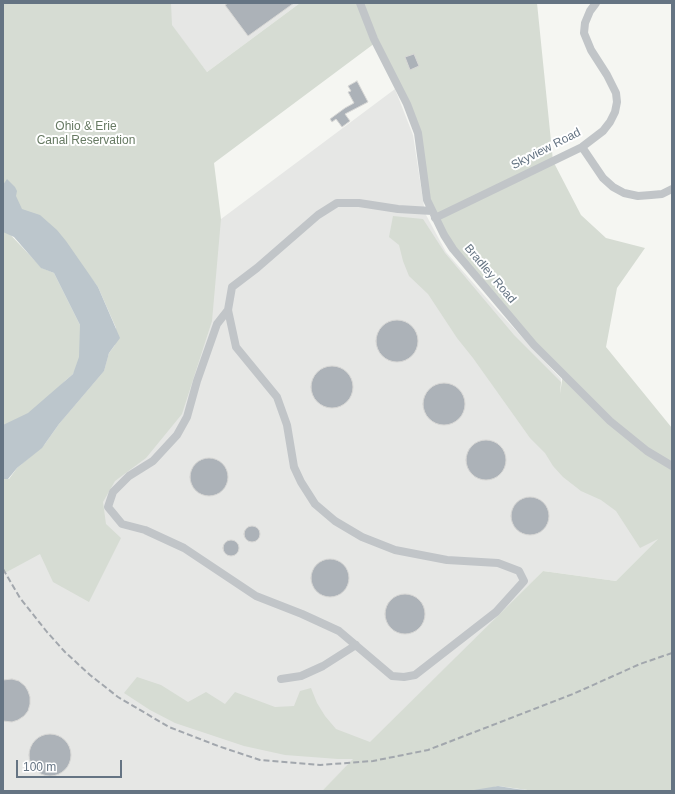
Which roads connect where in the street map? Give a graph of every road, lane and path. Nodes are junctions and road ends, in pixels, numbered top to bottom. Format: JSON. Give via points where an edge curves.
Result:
{"nodes":[{"id":1,"x":360,"y":3,"type":"edge"},
{"id":2,"x":596,"y":3,"type":"edge"},
{"id":3,"x":582,"y":146,"type":"junction"},
{"id":4,"x":672,"y":189,"type":"edge"},
{"id":5,"x":433,"y":215,"type":"junction"},
{"id":6,"x":228,"y":310,"type":"junction"},
{"id":7,"x":672,"y":466,"type":"edge"},
{"id":8,"x":356,"y":645,"type":"junction"},
{"id":9,"x":281,"y":679,"type":"dead end"}],
"edges":[{"from":1,"to":5,"type":"street","name":"Bradley Road","via":[[418,133],[427,200]]},
{"from":2,"to":3,"type":"street","name":"Skyview Road","via":[[585,23],[584,33],[591,50],[612,84],[617,102],[615,112],[603,131]]},
{"from":3,"to":4,"type":"street","via":[[603,178],[624,193],[652,195]]},
{"from":3,"to":5,"type":"street","name":"Skyview Road"},
{"from":5,"to":6,"type":"street","via":[[359,203],[337,204],[318,215],[232,287]]},
{"from":5,"to":7,"type":"street","name":"Bradley Road","via":[[453,249],[534,345],[610,421],[647,452]]},
{"from":6,"to":8,"type":"street","via":[[217,324],[187,417],[177,435],[153,461],[128,476],[113,492],[108,506],[122,524],[145,530],[184,548],[256,596],[339,631]]},
{"from":6,"to":8,"type":"street","via":[[236,347],[277,397],[287,424],[294,467],[315,504],[335,521],[362,537],[395,550],[447,560],[498,563],[519,571],[524,581],[496,612],[415,675],[392,676]]},
{"from":8,"to":9,"type":"street","via":[[323,666],[301,676]]}]}
